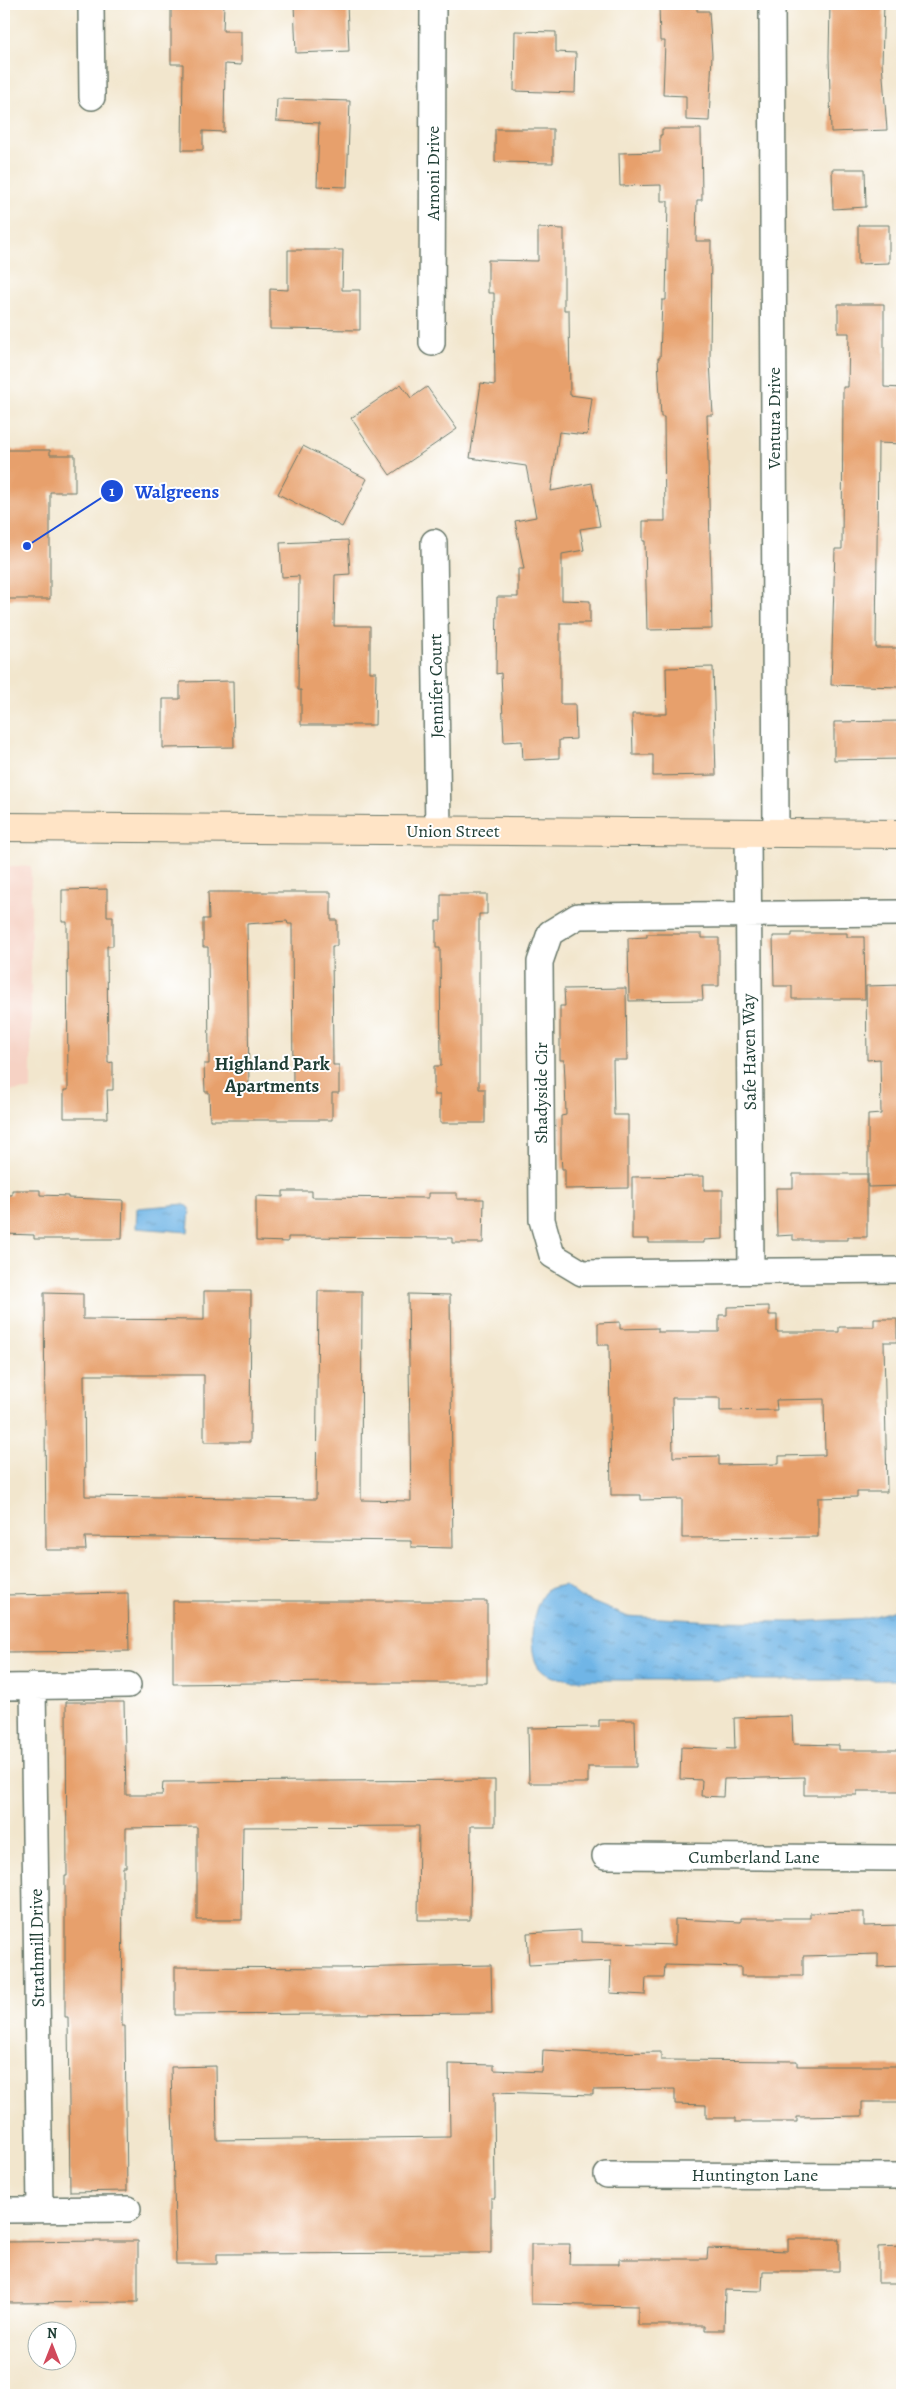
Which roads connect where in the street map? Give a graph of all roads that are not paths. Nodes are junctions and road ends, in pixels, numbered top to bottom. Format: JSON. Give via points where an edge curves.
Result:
{"nodes":[{"id":1,"x":91,"y":4,"type":"edge"},
{"id":2,"x":433,"y":4,"type":"edge"},
{"id":3,"x":772,"y":4,"type":"edge"},
{"id":4,"x":92,"y":97,"type":"dead end"},
{"id":5,"x":432,"y":343,"type":"dead end"},
{"id":6,"x":434,"y":542,"type":"dead end"},
{"id":7,"x":4,"y":827,"type":"edge"},
{"id":8,"x":438,"y":831,"type":"junction"},
{"id":9,"x":748,"y":833,"type":"junction"},
{"id":10,"x":776,"y":833,"type":"junction"},
{"id":11,"x":902,"y":834,"type":"edge"},
{"id":12,"x":748,"y":913,"type":"junction"},
{"id":13,"x":902,"y":913,"type":"edge"},
{"id":14,"x":751,"y":1270,"type":"junction"},
{"id":15,"x":902,"y":1270,"type":"edge"},
{"id":16,"x":33,"y":1686,"type":"junction"},
{"id":17,"x":128,"y":1686,"type":"dead end"},
{"id":18,"x":4,"y":1687,"type":"edge"},
{"id":19,"x":605,"y":1856,"type":"dead end"},
{"id":20,"x":902,"y":1858,"type":"edge"},
{"id":21,"x":608,"y":2175,"type":"dead end"},
{"id":22,"x":902,"y":2176,"type":"edge"},
{"id":23,"x":40,"y":2209,"type":"junction"},
{"id":24,"x":128,"y":2209,"type":"dead end"},
{"id":25,"x":4,"y":2210,"type":"edge"}],
"edges":[{"from":1,"to":4,"type":"street"},
{"from":2,"to":5,"type":"street","name":"Arnoni Drive"},
{"from":3,"to":10,"type":"street","name":"Ventura Drive"},
{"from":6,"to":8,"type":"street","name":"Jennifer Court"},
{"from":7,"to":8,"type":"street","name":"Union Street"},
{"from":8,"to":9,"type":"street","name":"Union Street"},
{"from":9,"to":10,"type":"street","name":"Union Street"},
{"from":9,"to":12,"type":"street","name":"Safe Haven Way"},
{"from":10,"to":11,"type":"street","name":"Union Street"},
{"from":12,"to":13,"type":"street","name":"Shadyside Cir"},
{"from":12,"to":14,"type":"street","name":"Safe Haven Way"},
{"from":12,"to":14,"type":"street","name":"Shadyside Cir","via":[[578,916],[550,933],[540,962],[542,1220],[552,1255],[582,1273]]},
{"from":14,"to":15,"type":"street","name":"Shadyside Cir"},
{"from":16,"to":17,"type":"street"},
{"from":16,"to":18,"type":"street"},
{"from":16,"to":23,"type":"street","name":"Strathmill Drive"},
{"from":19,"to":20,"type":"street","name":"Cumberland Lane"},
{"from":21,"to":22,"type":"street","name":"Huntington Lane"},
{"from":23,"to":24,"type":"street"},
{"from":23,"to":25,"type":"street"}]}
